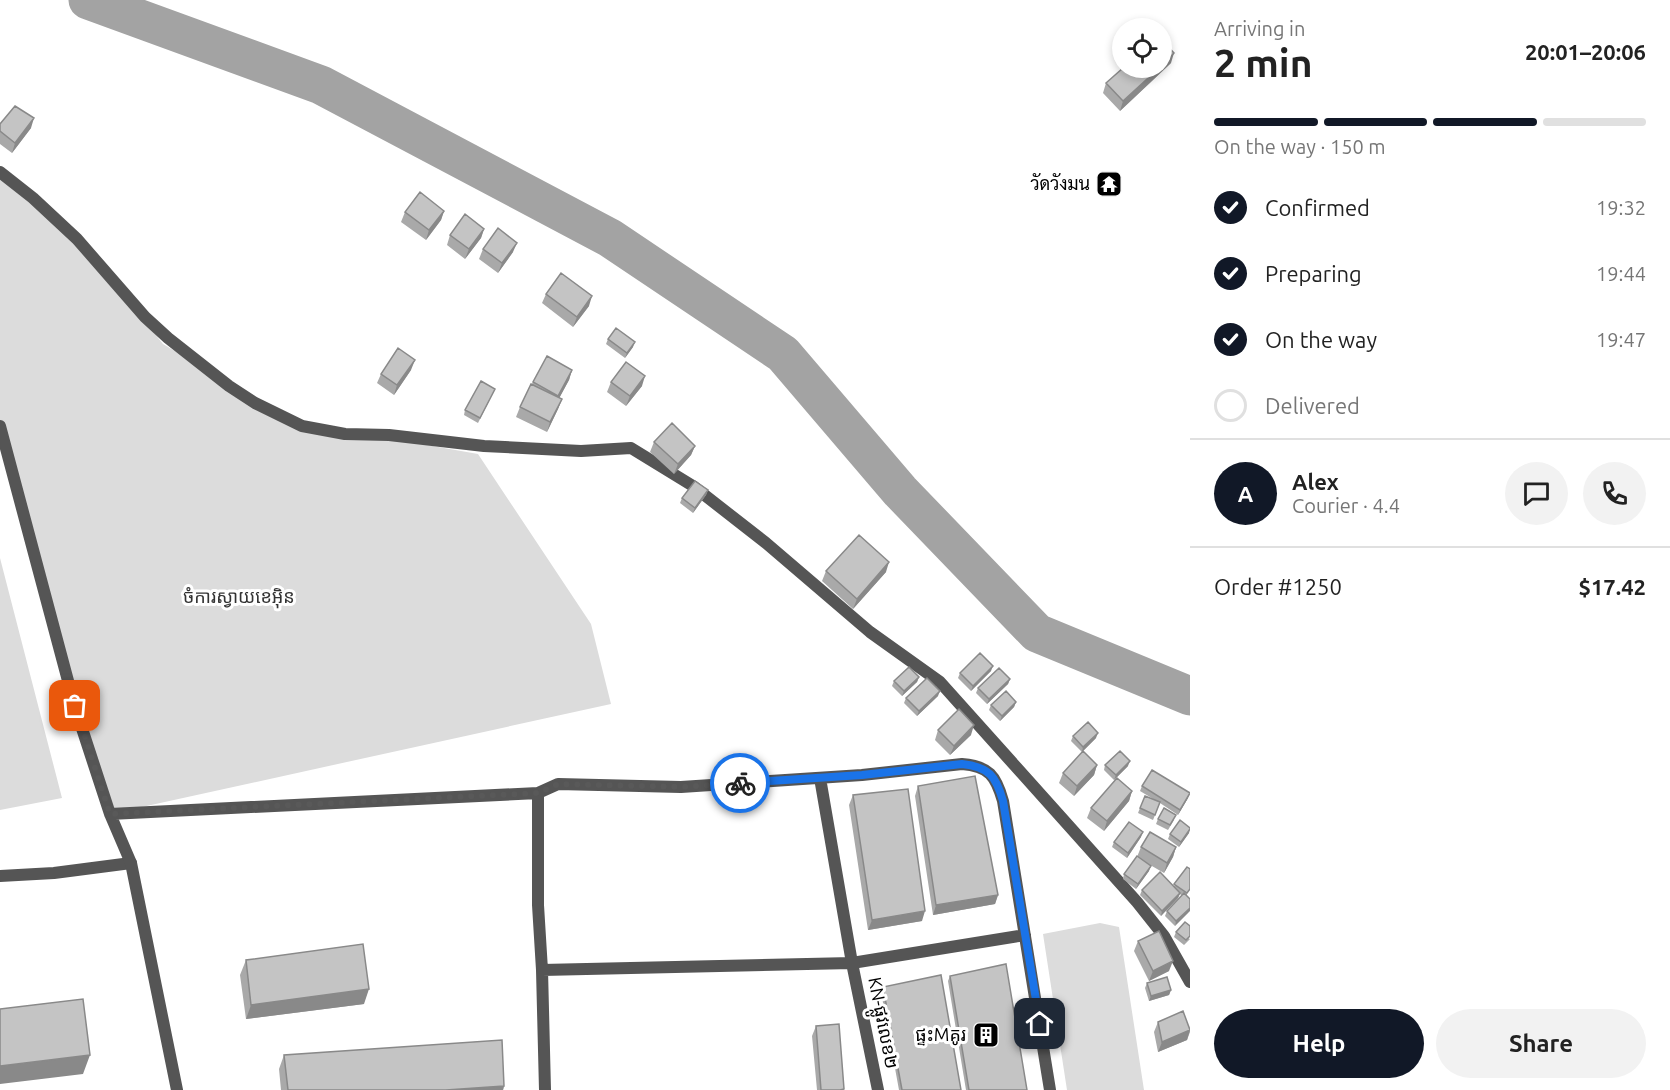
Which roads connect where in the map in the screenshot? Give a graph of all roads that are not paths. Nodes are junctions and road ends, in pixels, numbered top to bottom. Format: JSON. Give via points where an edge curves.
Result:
{"nodes":[{"id":1,"x":0,"y":171,"type":"edge"},
{"id":2,"x":0,"y":426,"type":"edge"},
{"id":3,"x":820,"y":778,"type":"junction"},
{"id":4,"x":538,"y":793,"type":"junction"},
{"id":5,"x":110,"y":814,"type":"junction"},
{"id":6,"x":131,"y":862,"type":"junction"},
{"id":7,"x":0,"y":876,"type":"edge"},
{"id":8,"x":1025,"y":935,"type":"junction"},
{"id":9,"x":852,"y":963,"type":"junction"},
{"id":10,"x":542,"y":970,"type":"junction"},
{"id":11,"x":1190,"y":982,"type":"edge"},
{"id":12,"x":177,"y":1090,"type":"edge"},
{"id":13,"x":544,"y":1090,"type":"edge"},
{"id":14,"x":878,"y":1090,"type":"edge"},
{"id":15,"x":1050,"y":1090,"type":"edge"}],
"edges":[{"from":1,"to":11,"type":"street","via":[[77,239],[168,338],[255,404],[302,426],[345,434],[484,446],[581,451],[632,448],[693,486],[870,632],[940,682],[1124,886],[1164,936]]},
{"from":2,"to":5,"type":"street","via":[[75,706]]},
{"from":3,"to":4,"type":"street","via":[[681,787],[558,784]]},
{"from":3,"to":8,"type":"street","via":[[962,764],[976,765],[989,772],[1003,801]]},
{"from":3,"to":9,"type":"street","name":"KN-ផ្លូវលេខ២"},
{"from":4,"to":5,"type":"street"},
{"from":4,"to":10,"type":"street"},
{"from":5,"to":6,"type":"street"},
{"from":6,"to":7,"type":"street"},
{"from":6,"to":12,"type":"street"},
{"from":8,"to":9,"type":"street"},
{"from":8,"to":15,"type":"street"},
{"from":9,"to":10,"type":"street"},
{"from":9,"to":14,"type":"street","name":"KN-ផ្លូវលេខ២"},
{"from":10,"to":13,"type":"street"}]}
